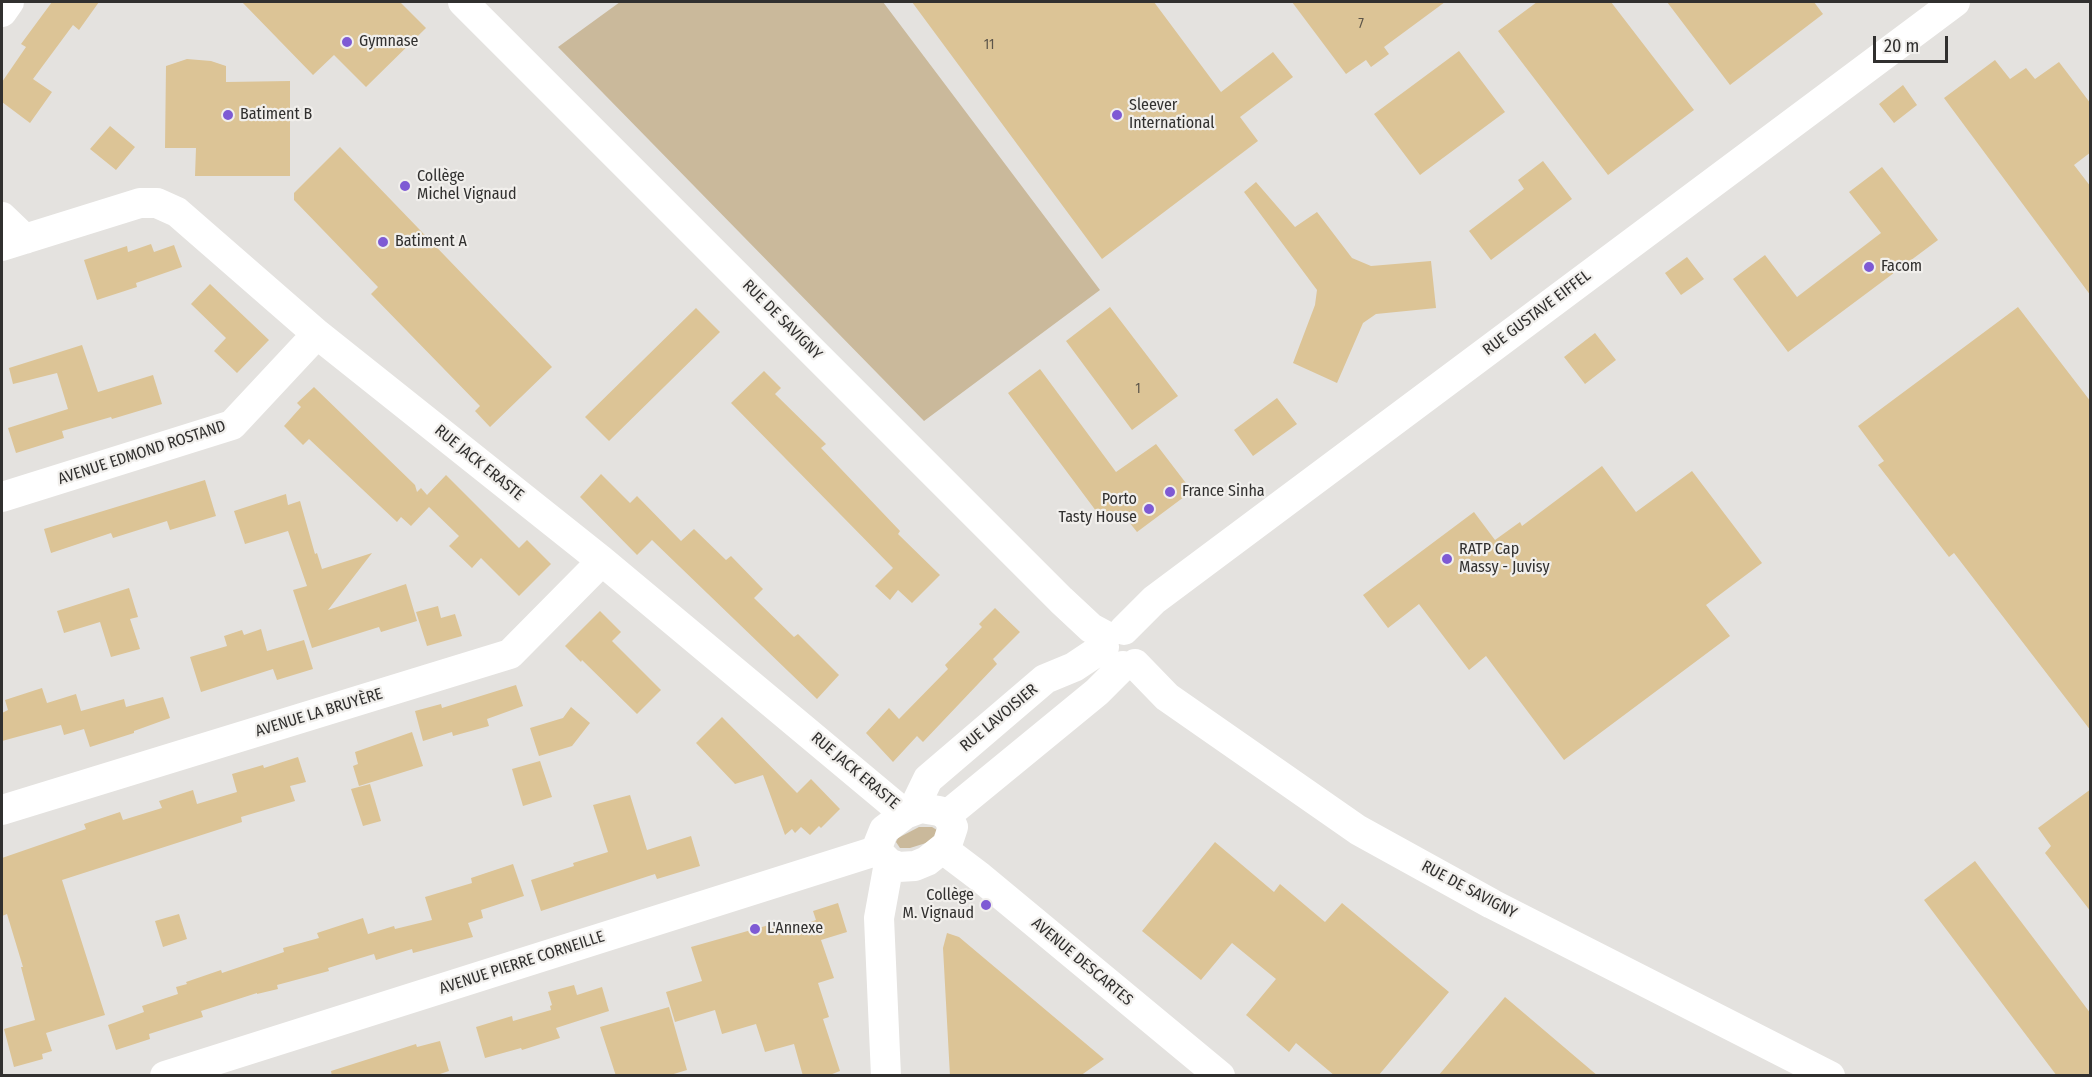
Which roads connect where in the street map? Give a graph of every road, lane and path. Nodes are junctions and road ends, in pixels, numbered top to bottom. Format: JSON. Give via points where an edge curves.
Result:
{"nodes":[{"id":1,"x":9,"y":2,"type":"edge"},
{"id":2,"x":463,"y":2,"type":"edge"},
{"id":3,"x":1955,"y":2,"type":"edge"},
{"id":4,"x":2,"y":12,"type":"edge"},
{"id":5,"x":2,"y":217,"type":"edge"},
{"id":6,"x":13,"y":242,"type":"edge"},
{"id":7,"x":317,"y":334,"type":"junction"},
{"id":8,"x":2,"y":497,"type":"edge"},
{"id":9,"x":602,"y":561,"type":"junction"},
{"id":10,"x":1118,"y":648,"type":"junction"},
{"id":11,"x":2,"y":810,"type":"edge"},
{"id":12,"x":909,"y":812,"type":"junction"},
{"id":13,"x":947,"y":815,"type":"junction"},
{"id":14,"x":943,"y":849,"type":"junction"},
{"id":15,"x":884,"y":856,"type":"junction"},
{"id":16,"x":165,"y":1076,"type":"edge"},
{"id":17,"x":886,"y":1076,"type":"edge"},
{"id":18,"x":1220,"y":1076,"type":"edge"},
{"id":19,"x":1830,"y":1076,"type":"edge"}],
"edges":[{"from":1,"to":4,"type":"street"},
{"from":2,"to":10,"type":"street","name":"RUE DE SAVIGNY","via":[[1061,600]]},
{"from":3,"to":10,"type":"street","name":"RUE GUSTAVE EIFFEL","via":[[1154,600]]},
{"from":5,"to":6,"type":"street"},
{"from":6,"to":7,"type":"street","name":"RUE JACK ERASTE","via":[[140,203],[157,203],[177,212]]},
{"from":7,"to":8,"type":"street","name":"AVENUE EDMOND ROSTAND","via":[[232,425]]},
{"from":7,"to":9,"type":"street","name":"RUE JACK ERASTE"},
{"from":9,"to":11,"type":"street","name":"AVENUE LA BRUYÈRE","via":[[510,654]]},
{"from":9,"to":12,"type":"street","name":"RUE JACK ERASTE"},
{"from":10,"to":12,"type":"street","name":"RUE LAVOISIER","via":[[1045,679],[928,779]]},
{"from":10,"to":13,"type":"street","via":[[1097,692]]},
{"from":10,"to":19,"type":"street","name":"RUE DE SAVIGNY","via":[[1167,697],[1359,830],[1492,904]]},
{"from":12,"to":13,"type":"street","via":[[927,808]]},
{"from":12,"to":15,"type":"street","via":[[884,830],[878,845]]},
{"from":13,"to":14,"type":"street","via":[[953,827]]},
{"from":14,"to":15,"type":"street","via":[[915,866],[898,867]]},
{"from":14,"to":18,"type":"street","name":"AVENUE DESCARTES"},
{"from":15,"to":16,"type":"street","name":"AVENUE PIERRE CORNEILLE"},
{"from":15,"to":17,"type":"street","via":[[879,918]]}]}
